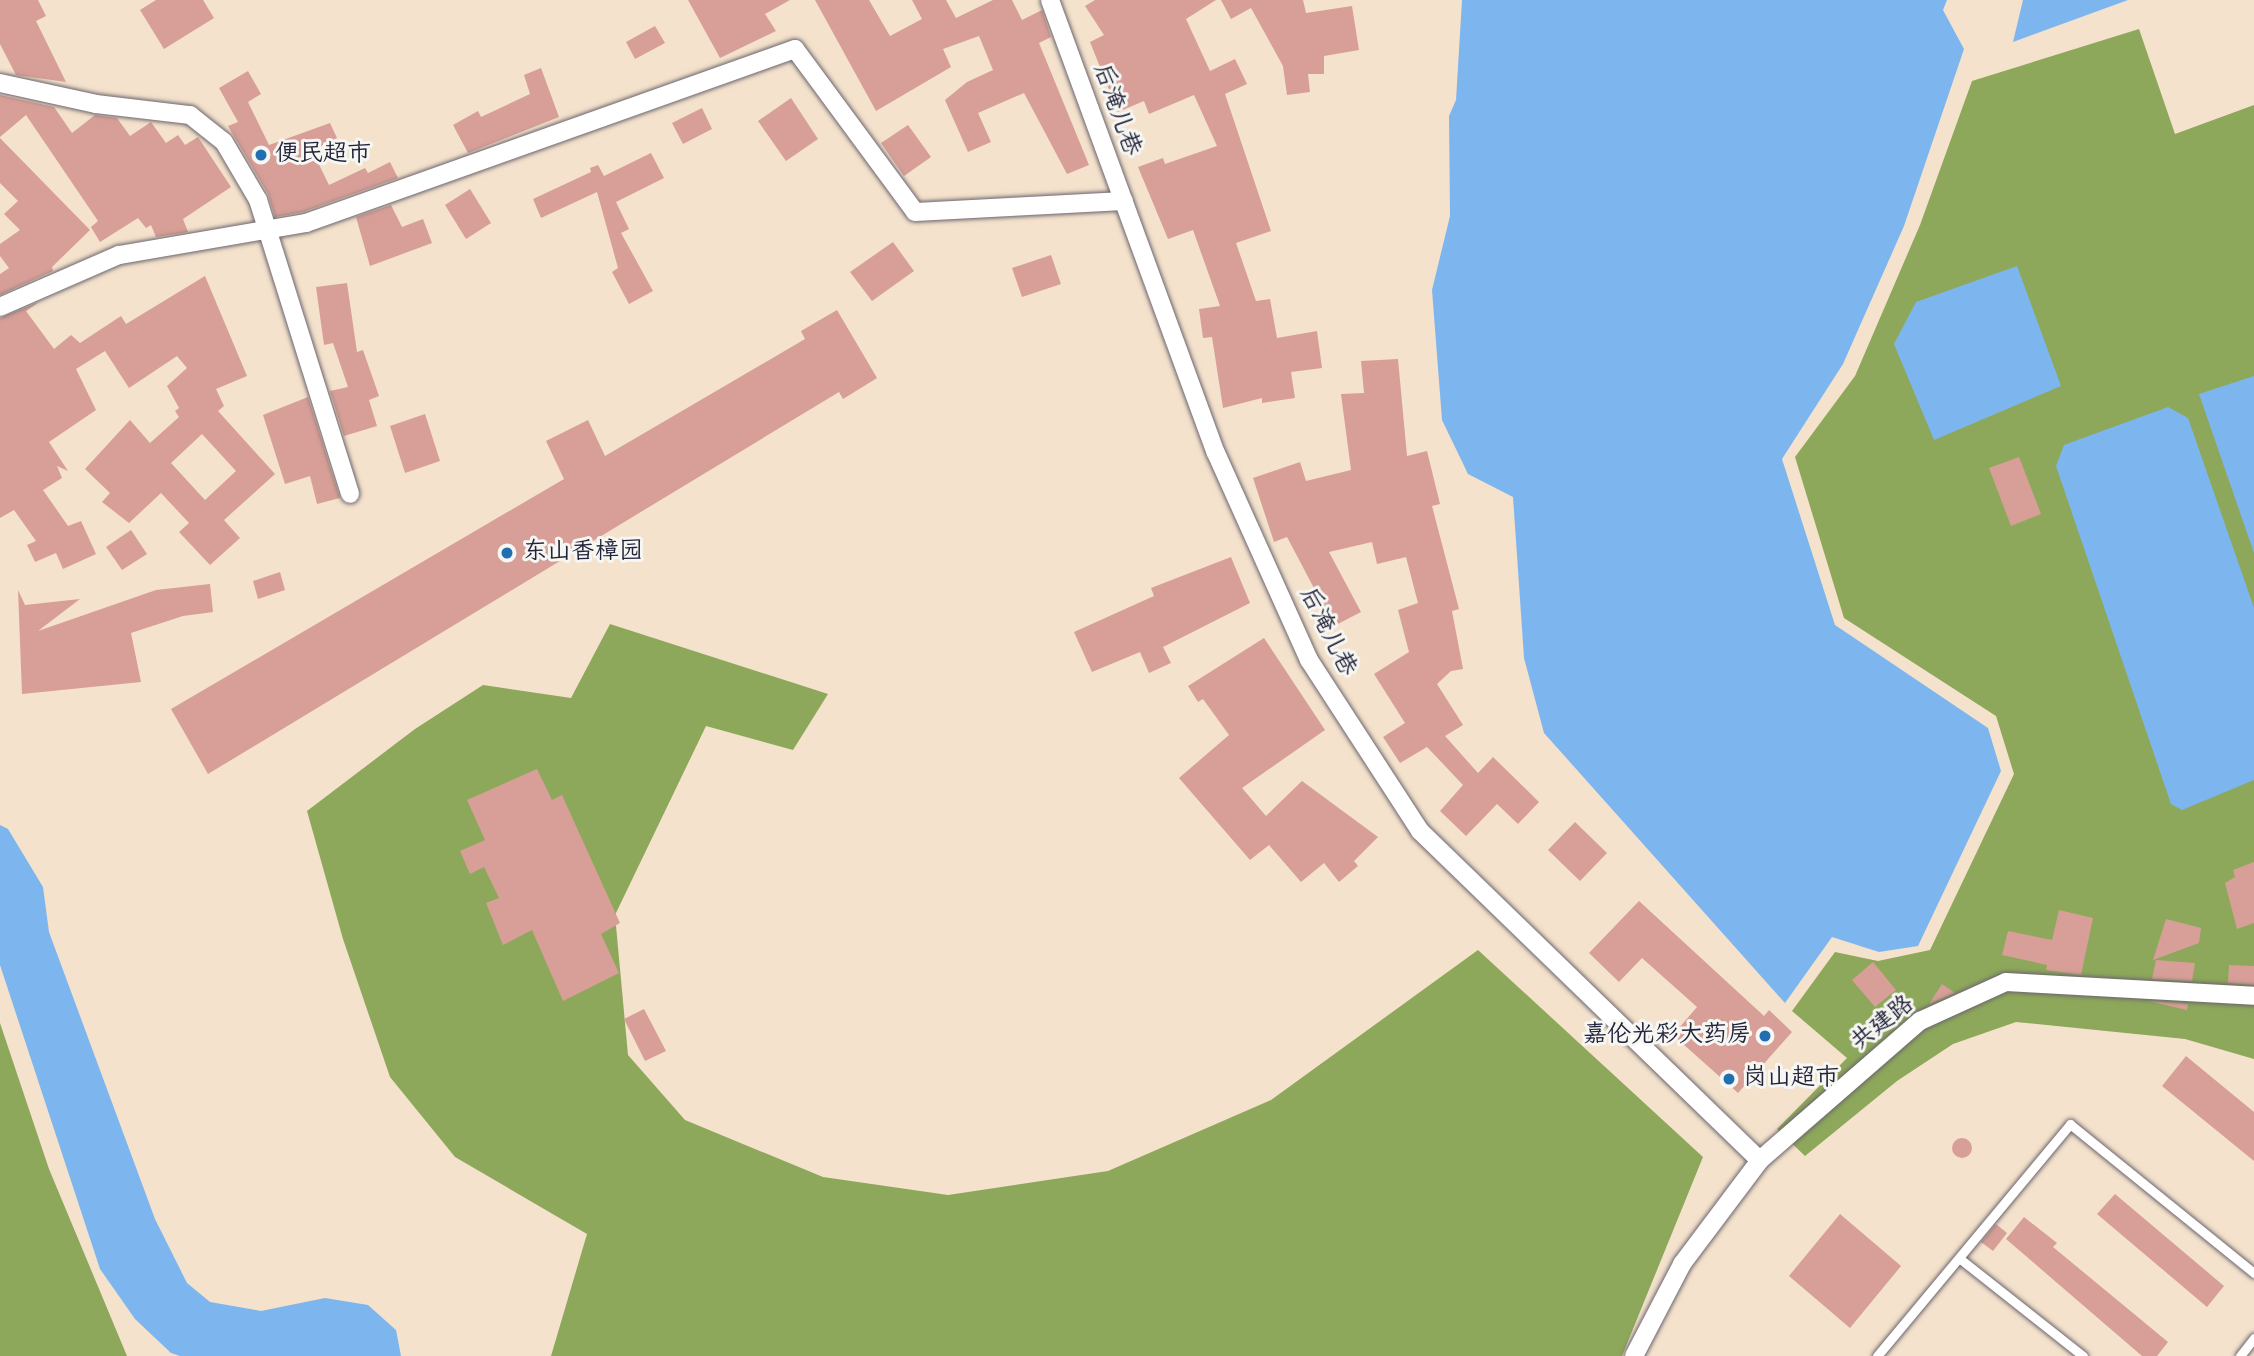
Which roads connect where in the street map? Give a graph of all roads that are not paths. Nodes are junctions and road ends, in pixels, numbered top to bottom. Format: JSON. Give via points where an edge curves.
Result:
{"nodes":[{"id":1,"x":1050,"y":0,"type":"edge"},
{"id":2,"x":0,"y":83,"type":"edge"},
{"id":3,"x":1124,"y":201,"type":"junction"},
{"id":4,"x":267,"y":229,"type":"junction"},
{"id":5,"x":0,"y":307,"type":"edge"},
{"id":6,"x":350,"y":494,"type":"dead end"},
{"id":7,"x":2254,"y":996,"type":"edge"},
{"id":8,"x":1759,"y":1160,"type":"junction"},
{"id":9,"x":1959,"y":1258,"type":"junction"},
{"id":10,"x":2254,"y":1273,"type":"edge"},
{"id":11,"x":2254,"y":1338,"type":"edge"},
{"id":12,"x":1634,"y":1356,"type":"edge"},
{"id":13,"x":1877,"y":1356,"type":"edge"},
{"id":14,"x":2083,"y":1356,"type":"edge"},
{"id":15,"x":2240,"y":1356,"type":"edge"}],
"edges":[{"from":1,"to":3,"type":"street","name":"后淹儿巷"},
{"from":2,"to":4,"type":"street","via":[[96,104],[190,115],[224,142],[258,200]]},
{"from":3,"to":4,"type":"street","via":[[915,212],[795,49],[306,223]]},
{"from":3,"to":8,"type":"street","name":"后淹儿巷","via":[[1216,453],[1309,660],[1420,831]]},
{"from":4,"to":5,"type":"street","via":[[119,254]]},
{"from":4,"to":6,"type":"street"},
{"from":7,"to":8,"type":"street","name":"共建路","via":[[2006,982],[1920,1021]]},
{"from":8,"to":12,"type":"street","name":"共建路","via":[[1682,1264]]},
{"from":9,"to":10,"type":"lane","via":[[2070,1124]]},
{"from":9,"to":13,"type":"lane"},
{"from":9,"to":14,"type":"lane"},
{"from":11,"to":15,"type":"lane"}]}
